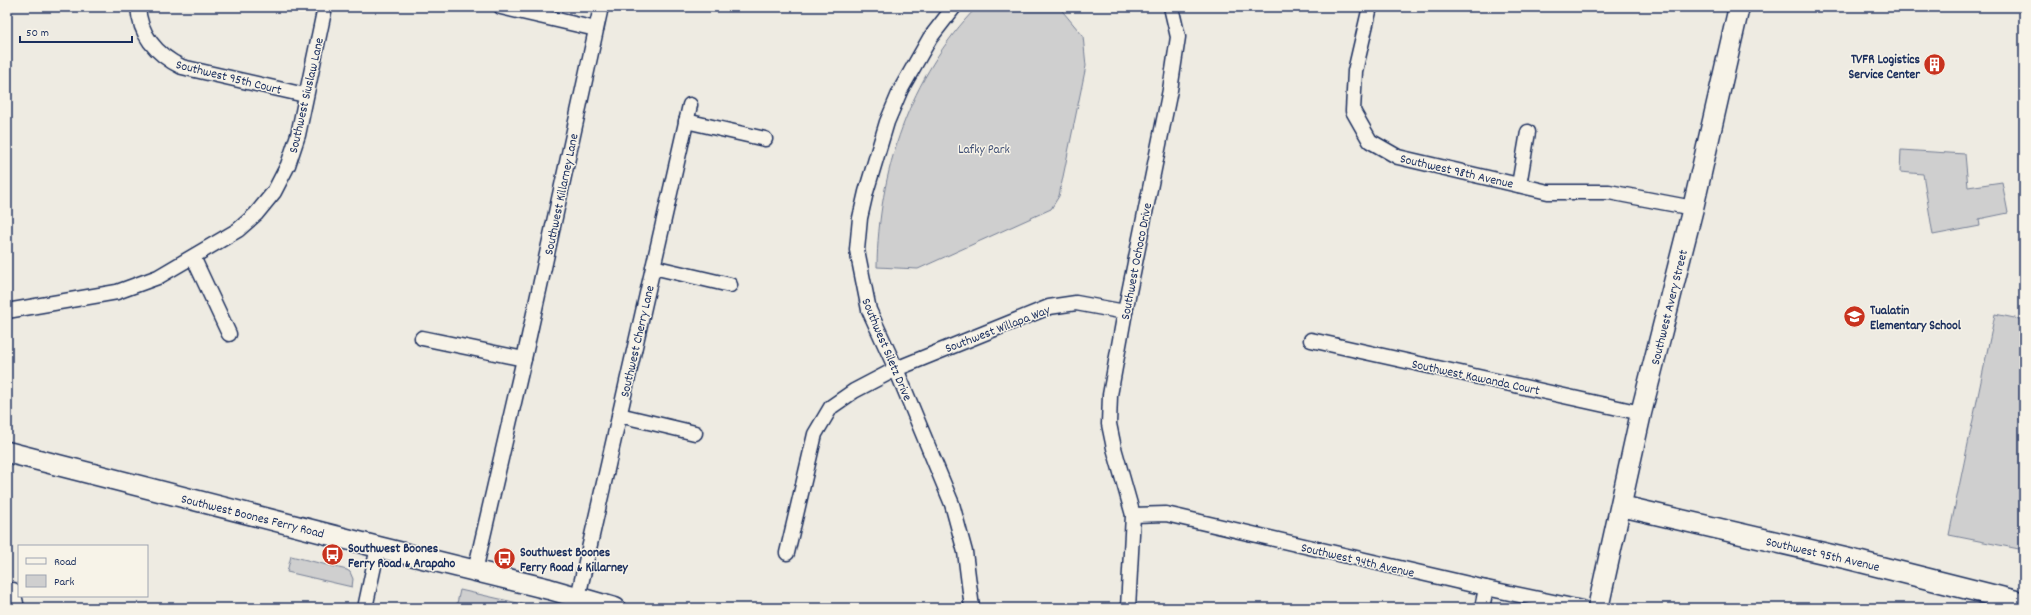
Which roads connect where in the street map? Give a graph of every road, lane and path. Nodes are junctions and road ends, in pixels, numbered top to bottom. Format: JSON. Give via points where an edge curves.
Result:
{"nodes":[{"id":1,"x":138,"y":7,"type":"edge"},
{"id":2,"x":325,"y":7,"type":"edge"},
{"id":3,"x":501,"y":7,"type":"edge"},
{"id":4,"x":600,"y":7,"type":"edge"},
{"id":5,"x":954,"y":7,"type":"edge"},
{"id":6,"x":1171,"y":7,"type":"edge"},
{"id":7,"x":1370,"y":7,"type":"edge"},
{"id":8,"x":1739,"y":7,"type":"edge"},
{"id":9,"x":596,"y":29,"type":"junction"},
{"id":10,"x":305,"y":95,"type":"junction"},
{"id":11,"x":690,"y":105,"type":"dead end"},
{"id":12,"x":686,"y":122,"type":"junction"},
{"id":13,"x":1528,"y":132,"type":"dead end"},
{"id":14,"x":765,"y":138,"type":"dead end"},
{"id":15,"x":1519,"y":185,"type":"junction"},
{"id":16,"x":1693,"y":208,"type":"junction"},
{"id":17,"x":193,"y":257,"type":"junction"},
{"id":18,"x":653,"y":268,"type":"junction"},
{"id":19,"x":730,"y":285,"type":"dead end"},
{"id":20,"x":7,"y":311,"type":"edge"},
{"id":21,"x":1125,"y":312,"type":"junction"},
{"id":22,"x":229,"y":334,"type":"dead end"},
{"id":23,"x":422,"y":338,"type":"dead end"},
{"id":24,"x":1311,"y":340,"type":"dead end"},
{"id":25,"x":524,"y":359,"type":"junction"},
{"id":26,"x":896,"y":368,"type":"junction"},
{"id":27,"x":1641,"y":413,"type":"junction"},
{"id":28,"x":620,"y":415,"type":"junction"},
{"id":29,"x":695,"y":433,"type":"dead end"},
{"id":30,"x":7,"y":452,"type":"edge"},
{"id":31,"x":1621,"y":506,"type":"junction"},
{"id":32,"x":1133,"y":515,"type":"junction"},
{"id":33,"x":378,"y":547,"type":"junction"},
{"id":34,"x":787,"y":553,"type":"dead end"},
{"id":35,"x":475,"y":571,"type":"junction"},
{"id":36,"x":1486,"y":588,"type":"junction"},
{"id":37,"x":13,"y":590,"type":"dead end"},
{"id":38,"x":578,"y":597,"type":"junction"},
{"id":39,"x":2024,"y":603,"type":"edge"},
{"id":40,"x":17,"y":608,"type":"edge"},
{"id":41,"x":365,"y":608,"type":"edge"},
{"id":42,"x":615,"y":608,"type":"edge"},
{"id":43,"x":972,"y":608,"type":"edge"},
{"id":44,"x":1128,"y":608,"type":"edge"},
{"id":45,"x":1482,"y":608,"type":"edge"},
{"id":46,"x":1582,"y":608,"type":"edge"},
{"id":47,"x":1598,"y":608,"type":"edge"}],
"edges":[{"from":1,"to":10,"type":"street","name":"Southwest 95th Court","via":[[138,15],[147,38],[166,60],[182,67]]},
{"from":2,"to":10,"type":"street","name":"Southwest Siuslaw Lane"},
{"from":3,"to":9,"type":"street"},
{"from":4,"to":9,"type":"street","name":"Southwest Killarney Lane"},
{"from":5,"to":26,"type":"street","name":"Southwest Siletz Drive","via":[[930,38],[901,89],[887,122],[860,218],[857,250],[863,288],[877,330]]},
{"from":6,"to":21,"type":"street","name":"Southwest Ochoco Drive","via":[[1178,37],[1175,59]]},
{"from":7,"to":15,"type":"street","name":"Southwest 98th Avenue","via":[[1355,71],[1353,111],[1370,141],[1398,157]]},
{"from":8,"to":16,"type":"main road","name":"Southwest Avery Street"},
{"from":9,"to":25,"type":"street","name":"Southwest Killarney Lane"},
{"from":10,"to":17,"type":"street","name":"Southwest Siuslaw Lane","via":[[296,142],[274,192],[256,214],[238,230]]},
{"from":11,"to":12,"type":"street","name":"Southwest Cherry Lane"},
{"from":12,"to":14,"type":"street"},
{"from":12,"to":18,"type":"street","name":"Southwest Cherry Lane"},
{"from":13,"to":15,"type":"street","name":"Southwest 98th Avenue"},
{"from":15,"to":16,"type":"street","name":"Southwest 98th Avenue","via":[[1548,192],[1609,192]]},
{"from":16,"to":27,"type":"main road","name":"Southwest Avery Street"},
{"from":17,"to":20,"type":"street","name":"Southwest Siuslaw Lane","via":[[158,277],[117,292]]},
{"from":17,"to":22,"type":"street"},
{"from":18,"to":19,"type":"street","name":"Southwest Cherry Lane"},
{"from":18,"to":28,"type":"street","name":"Southwest Cherry Lane"},
{"from":21,"to":26,"type":"street","name":"Southwest Willapa Way","via":[[1076,303],[1049,307]]},
{"from":21,"to":32,"type":"street","name":"Southwest Ochoco Drive","via":[[1110,395],[1109,424]]},
{"from":23,"to":25,"type":"street"},
{"from":24,"to":27,"type":"street","name":"Southwest Kawanda Court"},
{"from":25,"to":35,"type":"street","name":"Southwest Killarney Lane"},
{"from":26,"to":34,"type":"street","name":"Southwest Willapa Way","via":[[831,407],[815,434]]},
{"from":26,"to":43,"type":"street","name":"Southwest Siletz Drive","via":[[952,504],[965,552]]},
{"from":27,"to":31,"type":"main road","name":"Southwest Avery Street"},
{"from":28,"to":29,"type":"street","name":"Southwest Cherry Lane"},
{"from":28,"to":38,"type":"street","name":"Southwest Cherry Lane"},
{"from":30,"to":33,"type":"main road","name":"Southwest Boones Ferry Road"},
{"from":31,"to":39,"type":"main road","name":"Southwest 95th Avenue","via":[[1856,560]]},
{"from":31,"to":47,"type":"main road","name":"Southwest Avery Street"},
{"from":32,"to":36,"type":"street","name":"Southwest 94th Avenue","via":[[1166,514]]},
{"from":32,"to":44,"type":"street","name":"Southwest Ochoco Drive"},
{"from":33,"to":35,"type":"main road","name":"Southwest Boones Ferry Road"},
{"from":33,"to":41,"type":"street"},
{"from":35,"to":38,"type":"main road","name":"Southwest Boones Ferry Road"},
{"from":36,"to":45,"type":"street"},
{"from":36,"to":46,"type":"street","name":"Southwest 94th Avenue"},
{"from":37,"to":40,"type":"street"},
{"from":38,"to":42,"type":"main road","name":"Southwest Boones Ferry Road"}]}
